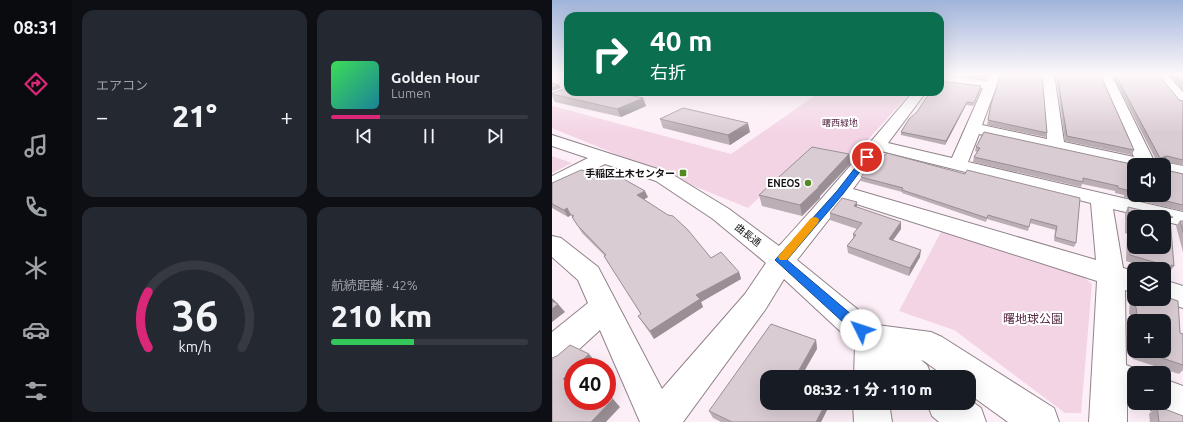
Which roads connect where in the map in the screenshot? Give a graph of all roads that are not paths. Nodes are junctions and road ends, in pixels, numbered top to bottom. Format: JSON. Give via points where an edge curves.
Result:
{"nodes":[{"id":1,"x":987,"y":94,"type":"edge"},
{"id":2,"x":1050,"y":94,"type":"edge"},
{"id":3,"x":1114,"y":94,"type":"edge"},
{"id":4,"x":917,"y":96,"type":"edge"},
{"id":5,"x":973,"y":128,"type":"junction"},
{"id":6,"x":876,"y":145,"type":"junction"},
{"id":7,"x":1056,"y":146,"type":"junction"},
{"id":8,"x":556,"y":150,"type":"edge"},
{"id":9,"x":604,"y":157,"type":"junction"},
{"id":10,"x":1144,"y":158,"type":"edge"},
{"id":11,"x":1127,"y":161,"type":"edge"},
{"id":12,"x":958,"y":165,"type":"junction"},
{"id":13,"x":1171,"y":169,"type":"edge"},
{"id":14,"x":1183,"y":172,"type":"edge"},
{"id":15,"x":552,"y":184,"type":"edge"},
{"id":16,"x":840,"y":192,"type":"junction"},
{"id":17,"x":1101,"y":199,"type":"junction"},
{"id":18,"x":1183,"y":219,"type":"edge"},
{"id":19,"x":552,"y":244,"type":"edge"},
{"id":20,"x":781,"y":260,"type":"junction"},
{"id":21,"x":1123,"y":278,"type":"edge"},
{"id":22,"x":1171,"y":293,"type":"edge"},
{"id":23,"x":1183,"y":297,"type":"edge"},
{"id":24,"x":605,"y":307,"type":"junction"},
{"id":25,"x":871,"y":338,"type":"junction"},
{"id":26,"x":552,"y":352,"type":"edge"},
{"id":27,"x":871,"y":370,"type":"edge"},
{"id":28,"x":907,"y":370,"type":"edge"},
{"id":29,"x":1121,"y":380,"type":"edge"},
{"id":30,"x":1171,"y":400,"type":"edge"},
{"id":31,"x":1183,"y":404,"type":"edge"},
{"id":32,"x":871,"y":410,"type":"edge"},
{"id":33,"x":953,"y":410,"type":"edge"},
{"id":34,"x":659,"y":422,"type":"edge"},
{"id":35,"x":873,"y":422,"type":"edge"},
{"id":36,"x":967,"y":422,"type":"edge"},
{"id":37,"x":1040,"y":422,"type":"edge"},
{"id":38,"x":1108,"y":422,"type":"edge"}],
"edges":[{"from":1,"to":5,"type":"street"},
{"from":2,"to":7,"type":"street"},
{"from":3,"to":10,"type":"street"},
{"from":4,"to":6,"type":"street"},
{"from":5,"to":7,"type":"street"},
{"from":5,"to":12,"type":"street"},
{"from":6,"to":12,"type":"street"},
{"from":6,"to":16,"type":"street"},
{"from":7,"to":11,"type":"street"},
{"from":8,"to":9,"type":"street","name":"曲長通"},
{"from":9,"to":15,"type":"street"},
{"from":9,"to":20,"type":"street","name":"曲長通","via":[[663,177],[721,214]]},
{"from":12,"to":17,"type":"street"},
{"from":13,"to":14,"type":"street"},
{"from":16,"to":20,"type":"street"},
{"from":16,"to":21,"type":"street"},
{"from":17,"to":18,"type":"street"},
{"from":17,"to":21,"type":"street"},
{"from":19,"to":24,"type":"street","via":[[589,274]]},
{"from":20,"to":25,"type":"street","name":"曲長通"},
{"from":20,"to":34,"type":"street","via":[[755,302]]},
{"from":21,"to":29,"type":"street"},
{"from":22,"to":23,"type":"street"},
{"from":24,"to":26,"type":"street"},
{"from":24,"to":34,"type":"street"},
{"from":25,"to":27,"type":"street"},
{"from":25,"to":28,"type":"street","name":"曲長通"},
{"from":25,"to":37,"type":"street","via":[[931,347]]},
{"from":29,"to":38,"type":"street"},
{"from":30,"to":31,"type":"street"},
{"from":32,"to":35,"type":"street"},
{"from":33,"to":36,"type":"street"}]}
